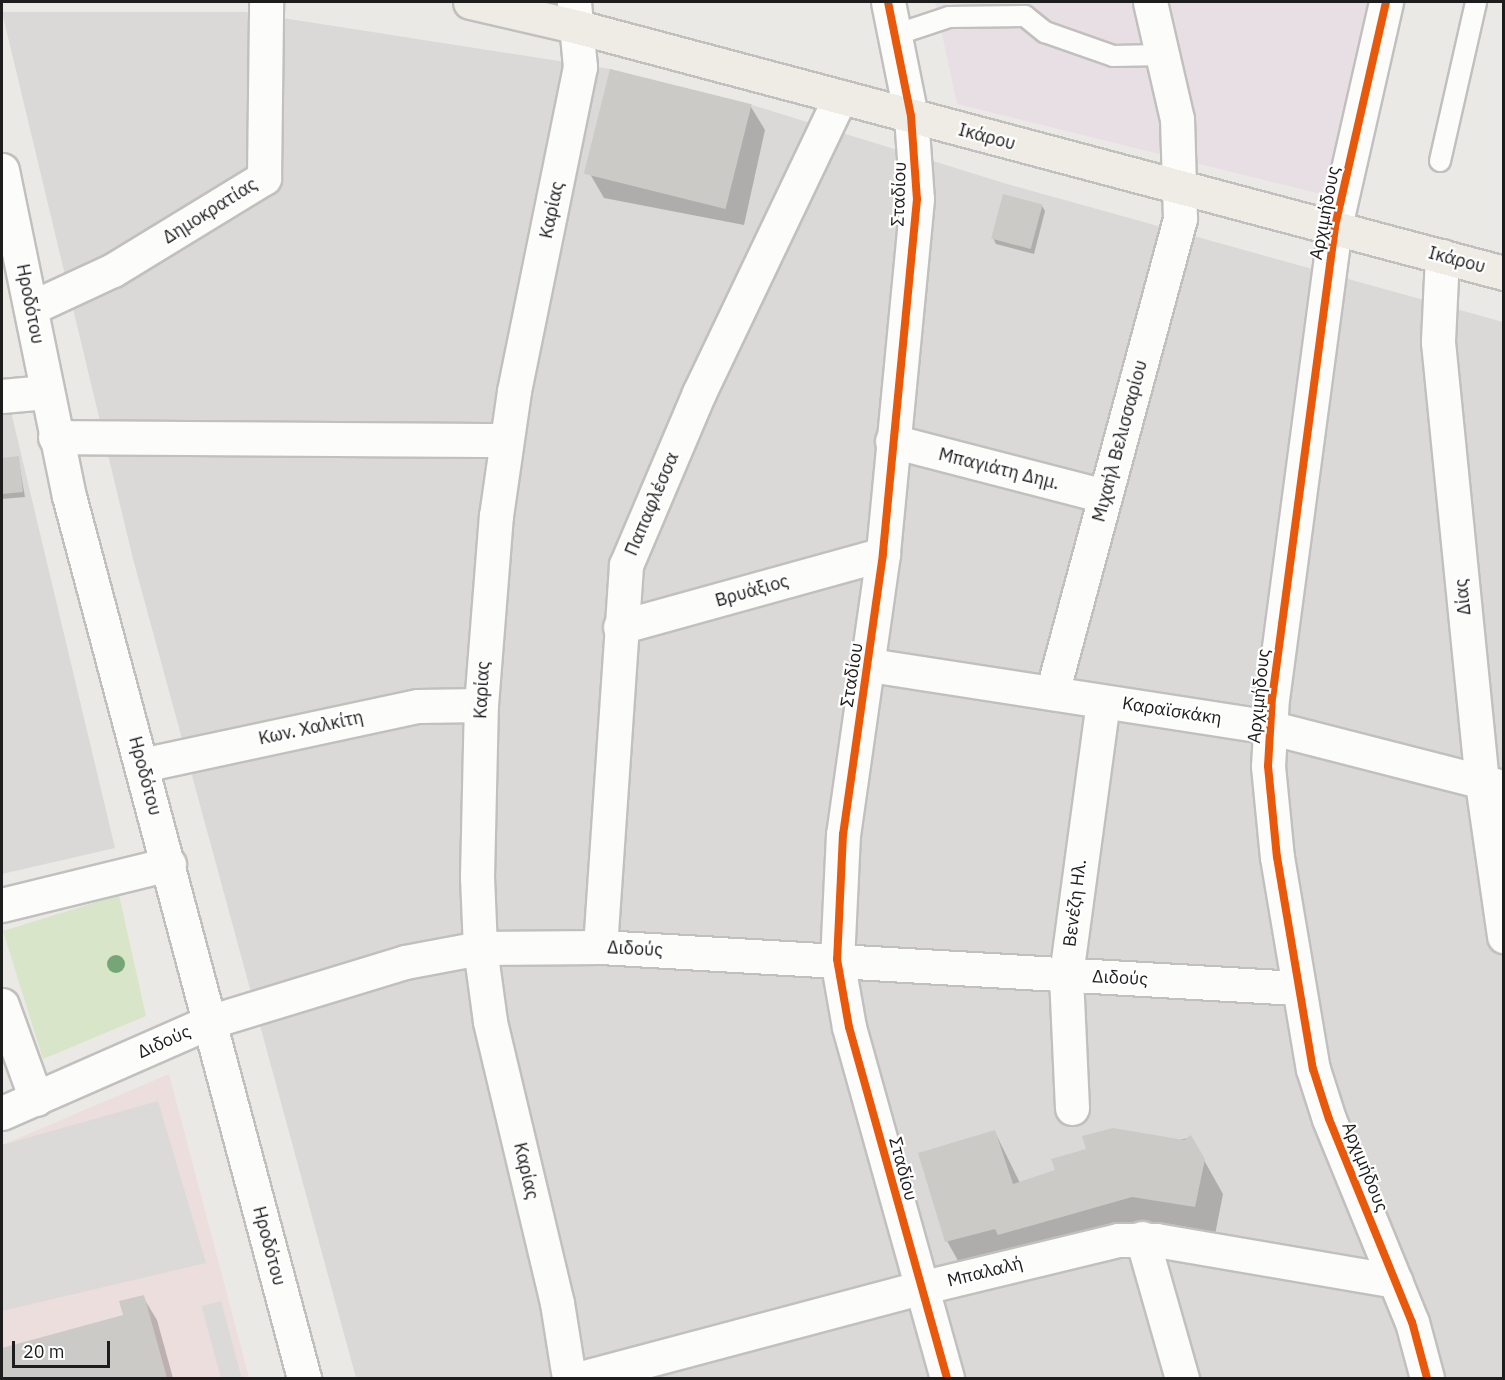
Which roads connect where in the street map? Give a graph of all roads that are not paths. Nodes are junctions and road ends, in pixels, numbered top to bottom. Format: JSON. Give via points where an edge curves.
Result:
{"nodes":[{"id":1,"x":266,"y":2,"type":"edge"},
{"id":2,"x":470,"y":2,"type":"edge"},
{"id":3,"x":888,"y":2,"type":"edge"},
{"id":4,"x":1150,"y":2,"type":"edge"},
{"id":5,"x":1386,"y":2,"type":"edge"},
{"id":6,"x":1476,"y":2,"type":"edge"},
{"id":7,"x":1025,"y":9,"type":"edge"},
{"id":8,"x":576,"y":14,"type":"edge"},
{"id":9,"x":896,"y":35,"type":"junction"},
{"id":10,"x":1163,"y":55,"type":"junction"},
{"id":11,"x":840,"y":97,"type":"junction"},
{"id":12,"x":911,"y":116,"type":"junction"},
{"id":13,"x":1440,"y":161,"type":"dead end"},
{"id":14,"x":2,"y":170,"type":"edge"},
{"id":15,"x":1182,"y":189,"type":"junction"},
{"id":16,"x":1335,"y":227,"type":"junction"},
{"id":17,"x":1442,"y":256,"type":"junction"},
{"id":18,"x":1503,"y":273,"type":"edge"},
{"id":19,"x":31,"y":308,"type":"junction"},
{"id":20,"x":46,"y":392,"type":"junction"},
{"id":21,"x":2,"y":396,"type":"edge"},
{"id":22,"x":55,"y":437,"type":"junction"},
{"id":23,"x":506,"y":440,"type":"junction"},
{"id":24,"x":892,"y":441,"type":"junction"},
{"id":25,"x":1105,"y":496,"type":"junction"},
{"id":26,"x":883,"y":554,"type":"junction"},
{"id":27,"x":620,"y":627,"type":"junction"},
{"id":28,"x":870,"y":665,"type":"junction"},
{"id":29,"x":1052,"y":693,"type":"junction"},
{"id":30,"x":1103,"y":700,"type":"junction"},
{"id":31,"x":481,"y":705,"type":"junction"},
{"id":32,"x":1269,"y":727,"type":"junction"},
{"id":33,"x":142,"y":765,"type":"junction"},
{"id":34,"x":1492,"y":785,"type":"edge"},
{"id":35,"x":169,"y":864,"type":"junction"},
{"id":36,"x":2,"y":905,"type":"edge"},
{"id":37,"x":1503,"y":936,"type":"edge"},
{"id":38,"x":600,"y":947,"type":"junction"},
{"id":39,"x":480,"y":948,"type":"junction"},
{"id":40,"x":837,"y":959,"type":"junction"},
{"id":41,"x":1066,"y":975,"type":"junction"},
{"id":42,"x":1298,"y":988,"type":"junction"},
{"id":43,"x":2,"y":1005,"type":"edge"},
{"id":44,"x":212,"y":1021,"type":"junction"},
{"id":45,"x":36,"y":1099,"type":"junction"},
{"id":46,"x":1072,"y":1108,"type":"dead end"},
{"id":47,"x":2,"y":1113,"type":"edge"},
{"id":48,"x":1142,"y":1238,"type":"junction"},
{"id":49,"x":1396,"y":1281,"type":"junction"},
{"id":50,"x":920,"y":1288,"type":"junction"},
{"id":51,"x":304,"y":1378,"type":"edge"},
{"id":52,"x":569,"y":1378,"type":"edge"},
{"id":53,"x":581,"y":1378,"type":"edge"},
{"id":54,"x":947,"y":1378,"type":"edge"},
{"id":55,"x":1182,"y":1378,"type":"edge"},
{"id":56,"x":1427,"y":1378,"type":"edge"}],
"edges":[{"from":1,"to":19,"type":"street","name":"Δημοκρατίας","via":[[264,178],[113,270]]},
{"from":2,"to":8,"type":"main road","name":"Ικάρου"},
{"from":3,"to":9,"type":"street","name":"Σταδίου"},
{"from":4,"to":10,"type":"street","name":"Μιχαήλ Βελισσαρίου"},
{"from":5,"to":16,"type":"street","name":"Αρχιμήδους"},
{"from":6,"to":13,"type":"lane"},
{"from":7,"to":9,"type":"lane","via":[[949,17]]},
{"from":7,"to":10,"type":"lane","via":[[1045,32],[1113,56]]},
{"from":8,"to":11,"type":"main road","name":"Ικάρου"},
{"from":8,"to":23,"type":"street","name":"Καρίας","via":[[580,67]]},
{"from":9,"to":12,"type":"street","name":"Σταδίου"},
{"from":10,"to":15,"type":"street","name":"Μιχαήλ Βελισσαρίου","via":[[1177,119]]},
{"from":11,"to":12,"type":"main road","name":"Ικάρου"},
{"from":11,"to":27,"type":"street","name":"Παπαφλέσσα","via":[[699,393],[631,549]]},
{"from":12,"to":15,"type":"main road","name":"Ικάρου"},
{"from":12,"to":24,"type":"street","name":"Σταδίου","via":[[917,199]]},
{"from":14,"to":19,"type":"street","name":"Ηροδότου"},
{"from":15,"to":16,"type":"main road","name":"Ικάρου"},
{"from":15,"to":25,"type":"street","name":"Μιχαήλ Βελισσαρίου","via":[[1180,219]]},
{"from":16,"to":17,"type":"main road","name":"Ικάρου"},
{"from":16,"to":32,"type":"street","name":"Αρχιμήδους"},
{"from":17,"to":18,"type":"main road","name":"Ικάρου"},
{"from":17,"to":34,"type":"street","name":"Δίας","via":[[1438,342]]},
{"from":19,"to":20,"type":"street","name":"Ηροδότου"},
{"from":20,"to":21,"type":"street"},
{"from":20,"to":22,"type":"street","name":"Ηροδότου"},
{"from":22,"to":23,"type":"street"},
{"from":22,"to":33,"type":"street","name":"Ηροδότου"},
{"from":23,"to":31,"type":"street","name":"Καρίας"},
{"from":24,"to":25,"type":"street","name":"Μπαγιάτη Δημ."},
{"from":24,"to":26,"type":"street","name":"Σταδίου"},
{"from":25,"to":29,"type":"street","name":"Μιχαήλ Βελισσαρίου"},
{"from":26,"to":27,"type":"street","name":"Βρυάξιος"},
{"from":26,"to":28,"type":"street","name":"Σταδίου"},
{"from":27,"to":38,"type":"street","name":"Παπαφλέσσα"},
{"from":28,"to":29,"type":"street","name":"Καραϊσκάκη"},
{"from":28,"to":40,"type":"street","name":"Σταδίου","via":[[843,834]]},
{"from":29,"to":30,"type":"street","name":"Καραϊσκάκη"},
{"from":30,"to":32,"type":"street","name":"Καραϊσκάκη"},
{"from":30,"to":41,"type":"street","name":"Βενέζη Ηλ."},
{"from":31,"to":33,"type":"street","name":"Κων. Χαλκίτη","via":[[418,706]]},
{"from":31,"to":39,"type":"street","name":"Καρίας","via":[[477,877]]},
{"from":32,"to":34,"type":"street","name":"Καραϊσκάκη"},
{"from":32,"to":42,"type":"street","name":"Αρχιμήδους","via":[[1269,792]]},
{"from":33,"to":35,"type":"street","name":"Ηροδότου"},
{"from":34,"to":37,"type":"street","name":"Δίας"},
{"from":35,"to":36,"type":"street"},
{"from":35,"to":44,"type":"street","name":"Ηροδότου"},
{"from":38,"to":39,"type":"street","name":"Διδούς"},
{"from":38,"to":40,"type":"street","name":"Διδούς"},
{"from":39,"to":44,"type":"street","name":"Διδούς","via":[[405,962]]},
{"from":39,"to":52,"type":"street","name":"Καρίας","via":[[490,1021],[557,1304]]},
{"from":40,"to":41,"type":"street","name":"Διδούς"},
{"from":40,"to":50,"type":"street","name":"Σταδίου","via":[[849,1027]]},
{"from":41,"to":42,"type":"street","name":"Διδούς"},
{"from":41,"to":46,"type":"street","name":"Βενέζη Ηλ."},
{"from":42,"to":49,"type":"street","name":"Αρχιμήδους","via":[[1313,1069],[1329,1119]]},
{"from":43,"to":45,"type":"street"},
{"from":44,"to":45,"type":"street","name":"Διδούς"},
{"from":44,"to":51,"type":"street","name":"Ηροδότου"},
{"from":45,"to":47,"type":"street","name":"Διδούς"},
{"from":48,"to":49,"type":"street","name":"Μπαλαλή"},
{"from":48,"to":50,"type":"street","name":"Μπαλαλή","via":[[1118,1240]]},
{"from":48,"to":55,"type":"street"},
{"from":49,"to":56,"type":"street","name":"Αρχιμήδους"},
{"from":50,"to":53,"type":"street","name":"Μπαλαλή"},
{"from":50,"to":54,"type":"street","name":"Σταδίου"}]}
